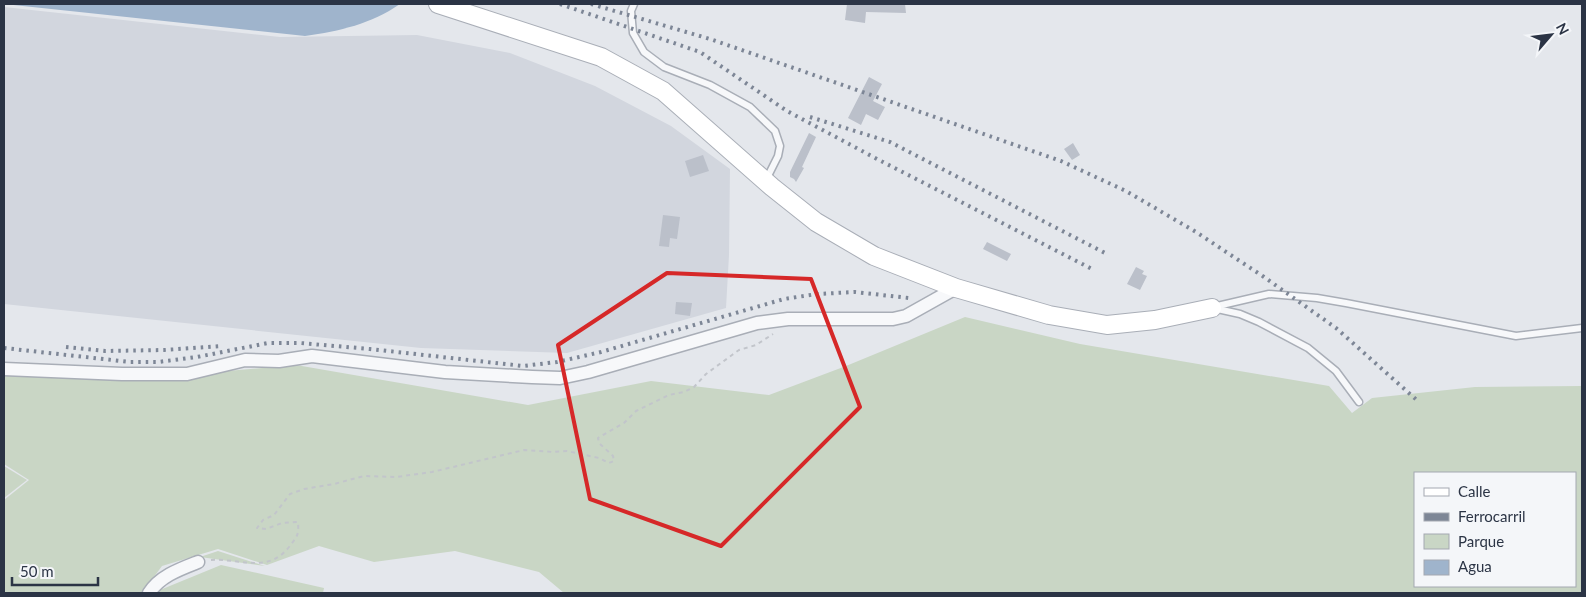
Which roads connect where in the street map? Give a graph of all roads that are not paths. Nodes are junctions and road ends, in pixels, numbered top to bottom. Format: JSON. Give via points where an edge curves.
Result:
{"nodes":[{"id":1,"x":438,"y":4,"type":"edge"},
{"id":2,"x":634,"y":4,"type":"edge"},
{"id":3,"x":765,"y":181,"type":"junction"},
{"id":4,"x":956,"y":288,"type":"junction"},
{"id":5,"x":1212,"y":308,"type":"junction"},
{"id":6,"x":1582,"y":328,"type":"edge"},
{"id":7,"x":4,"y":369,"type":"edge"},
{"id":8,"x":1359,"y":402,"type":"dead end"},
{"id":9,"x":198,"y":562,"type":"road end"},
{"id":10,"x":149,"y":593,"type":"edge"}],
"edges":[{"from":1,"to":3,"type":"street","via":[[601,57],[663,91]]},
{"from":2,"to":3,"type":"lane","via":[[631,11],[633,33],[644,52],[664,67],[710,85],[750,107],[775,131],[780,146],[778,156]]},
{"from":3,"to":4,"type":"street","via":[[816,222],[874,256]]},
{"from":4,"to":5,"type":"street","via":[[1049,315],[1107,325],[1155,320]]},
{"from":4,"to":7,"type":"street","via":[[906,316],[893,319],[757,323],[560,378],[445,372],[312,356],[279,361],[245,360],[187,374]]},
{"from":5,"to":6,"type":"lane","via":[[1269,294],[1317,298],[1516,336]]},
{"from":5,"to":8,"type":"lane","via":[[1240,314],[1308,348],[1336,371]]},
{"from":9,"to":10,"type":"street","via":[[175,571],[154,585]]}]}
